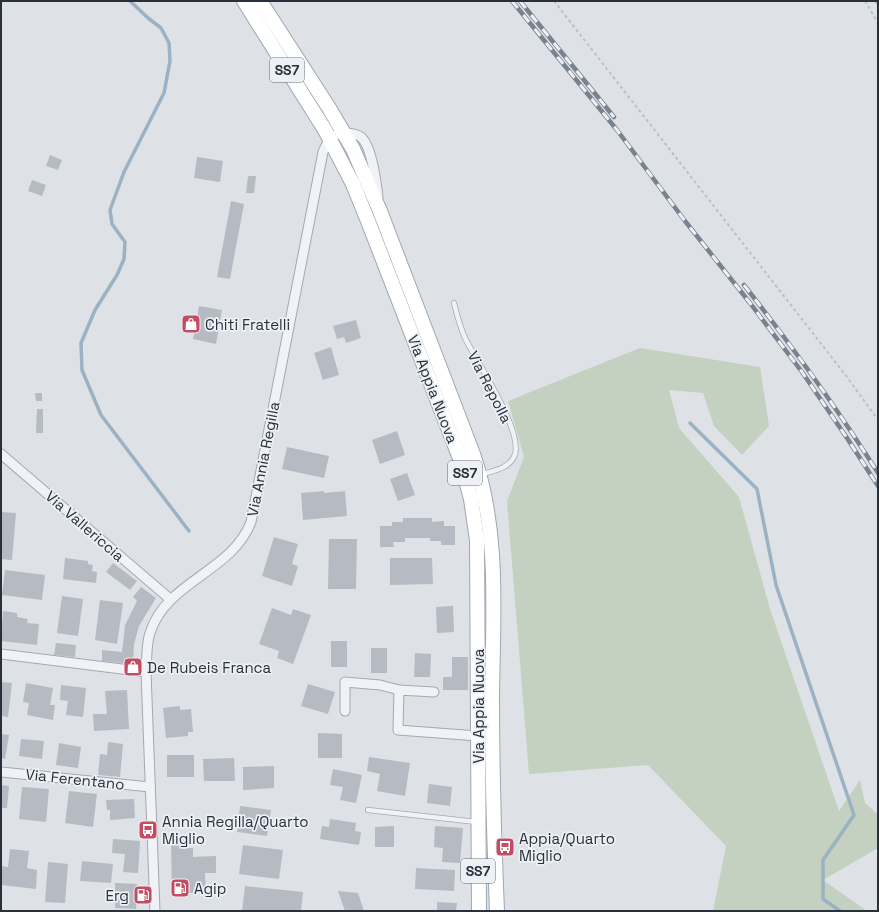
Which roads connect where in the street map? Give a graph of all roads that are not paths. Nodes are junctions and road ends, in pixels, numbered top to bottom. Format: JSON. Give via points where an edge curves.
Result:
{"nodes":[{"id":1,"x":244,"y":1,"type":"edge"},
{"id":2,"x":260,"y":1,"type":"edge"},
{"id":3,"x":344,"y":133,"type":"junction"},
{"id":4,"x":330,"y":139,"type":"junction"},
{"id":5,"x":454,"y":303,"type":"dead end"},
{"id":6,"x":1,"y":454,"type":"edge"},
{"id":7,"x":480,"y":475,"type":"junction"},
{"id":8,"x":170,"y":599,"type":"junction"},
{"id":9,"x":1,"y":654,"type":"edge"},
{"id":10,"x":146,"y":672,"type":"junction"},
{"id":11,"x":399,"y":690,"type":"junction"},
{"id":12,"x":434,"y":692,"type":"dead end"},
{"id":13,"x":345,"y":711,"type":"dead end"},
{"id":14,"x":478,"y":736,"type":"junction"},
{"id":15,"x":1,"y":772,"type":"edge"},
{"id":16,"x":150,"y":787,"type":"junction"},
{"id":17,"x":368,"y":810,"type":"dead end"},
{"id":18,"x":478,"y":822,"type":"junction"},
{"id":19,"x":155,"y":911,"type":"edge"},
{"id":20,"x":479,"y":911,"type":"edge"},
{"id":21,"x":496,"y":911,"type":"edge"}],
"edges":[{"from":1,"to":4,"type":"main road","name":"Via Appia Nuova","number":"SS7"},
{"from":2,"to":3,"type":"main road","name":"Via Appia Nuova","number":"SS7"},
{"from":3,"to":4,"type":"street"},
{"from":3,"to":7,"type":"main road","name":"Via Appia Nuova","number":"SS7","via":[[380,211]]},
{"from":4,"to":8,"type":"street","name":"Via Annia Regilla","via":[[323,152],[251,522],[226,556]]},
{"from":4,"to":14,"type":"main road","name":"Via Appia Nuova","number":"SS7","via":[[368,221],[466,479],[477,540]]},
{"from":5,"to":7,"type":"lane","name":"Via Repolla","via":[[465,337],[505,410],[517,449],[510,464]]},
{"from":6,"to":8,"type":"street","name":"Via Vallericcia"},
{"from":7,"to":21,"type":"main road","name":"Via Appia Nuova","number":"SS7","via":[[489,519],[493,559]]},
{"from":8,"to":10,"type":"street","name":"Via Annia Regilla","via":[[158,614],[150,632]]},
{"from":9,"to":10,"type":"street"},
{"from":10,"to":16,"type":"street","name":"Via Annia Regilla"},
{"from":11,"to":12,"type":"street"},
{"from":11,"to":13,"type":"street","via":[[380,685],[345,682]]},
{"from":11,"to":14,"type":"street","via":[[398,730]]},
{"from":14,"to":18,"type":"main road","name":"Via Appia Nuova","number":"SS7"},
{"from":15,"to":16,"type":"street","name":"Via Ferentano"},
{"from":16,"to":19,"type":"street","name":"Via Annia Regilla"},
{"from":17,"to":18,"type":"lane"},
{"from":18,"to":20,"type":"main road","name":"Via Appia Nuova","number":"SS7"}]}
